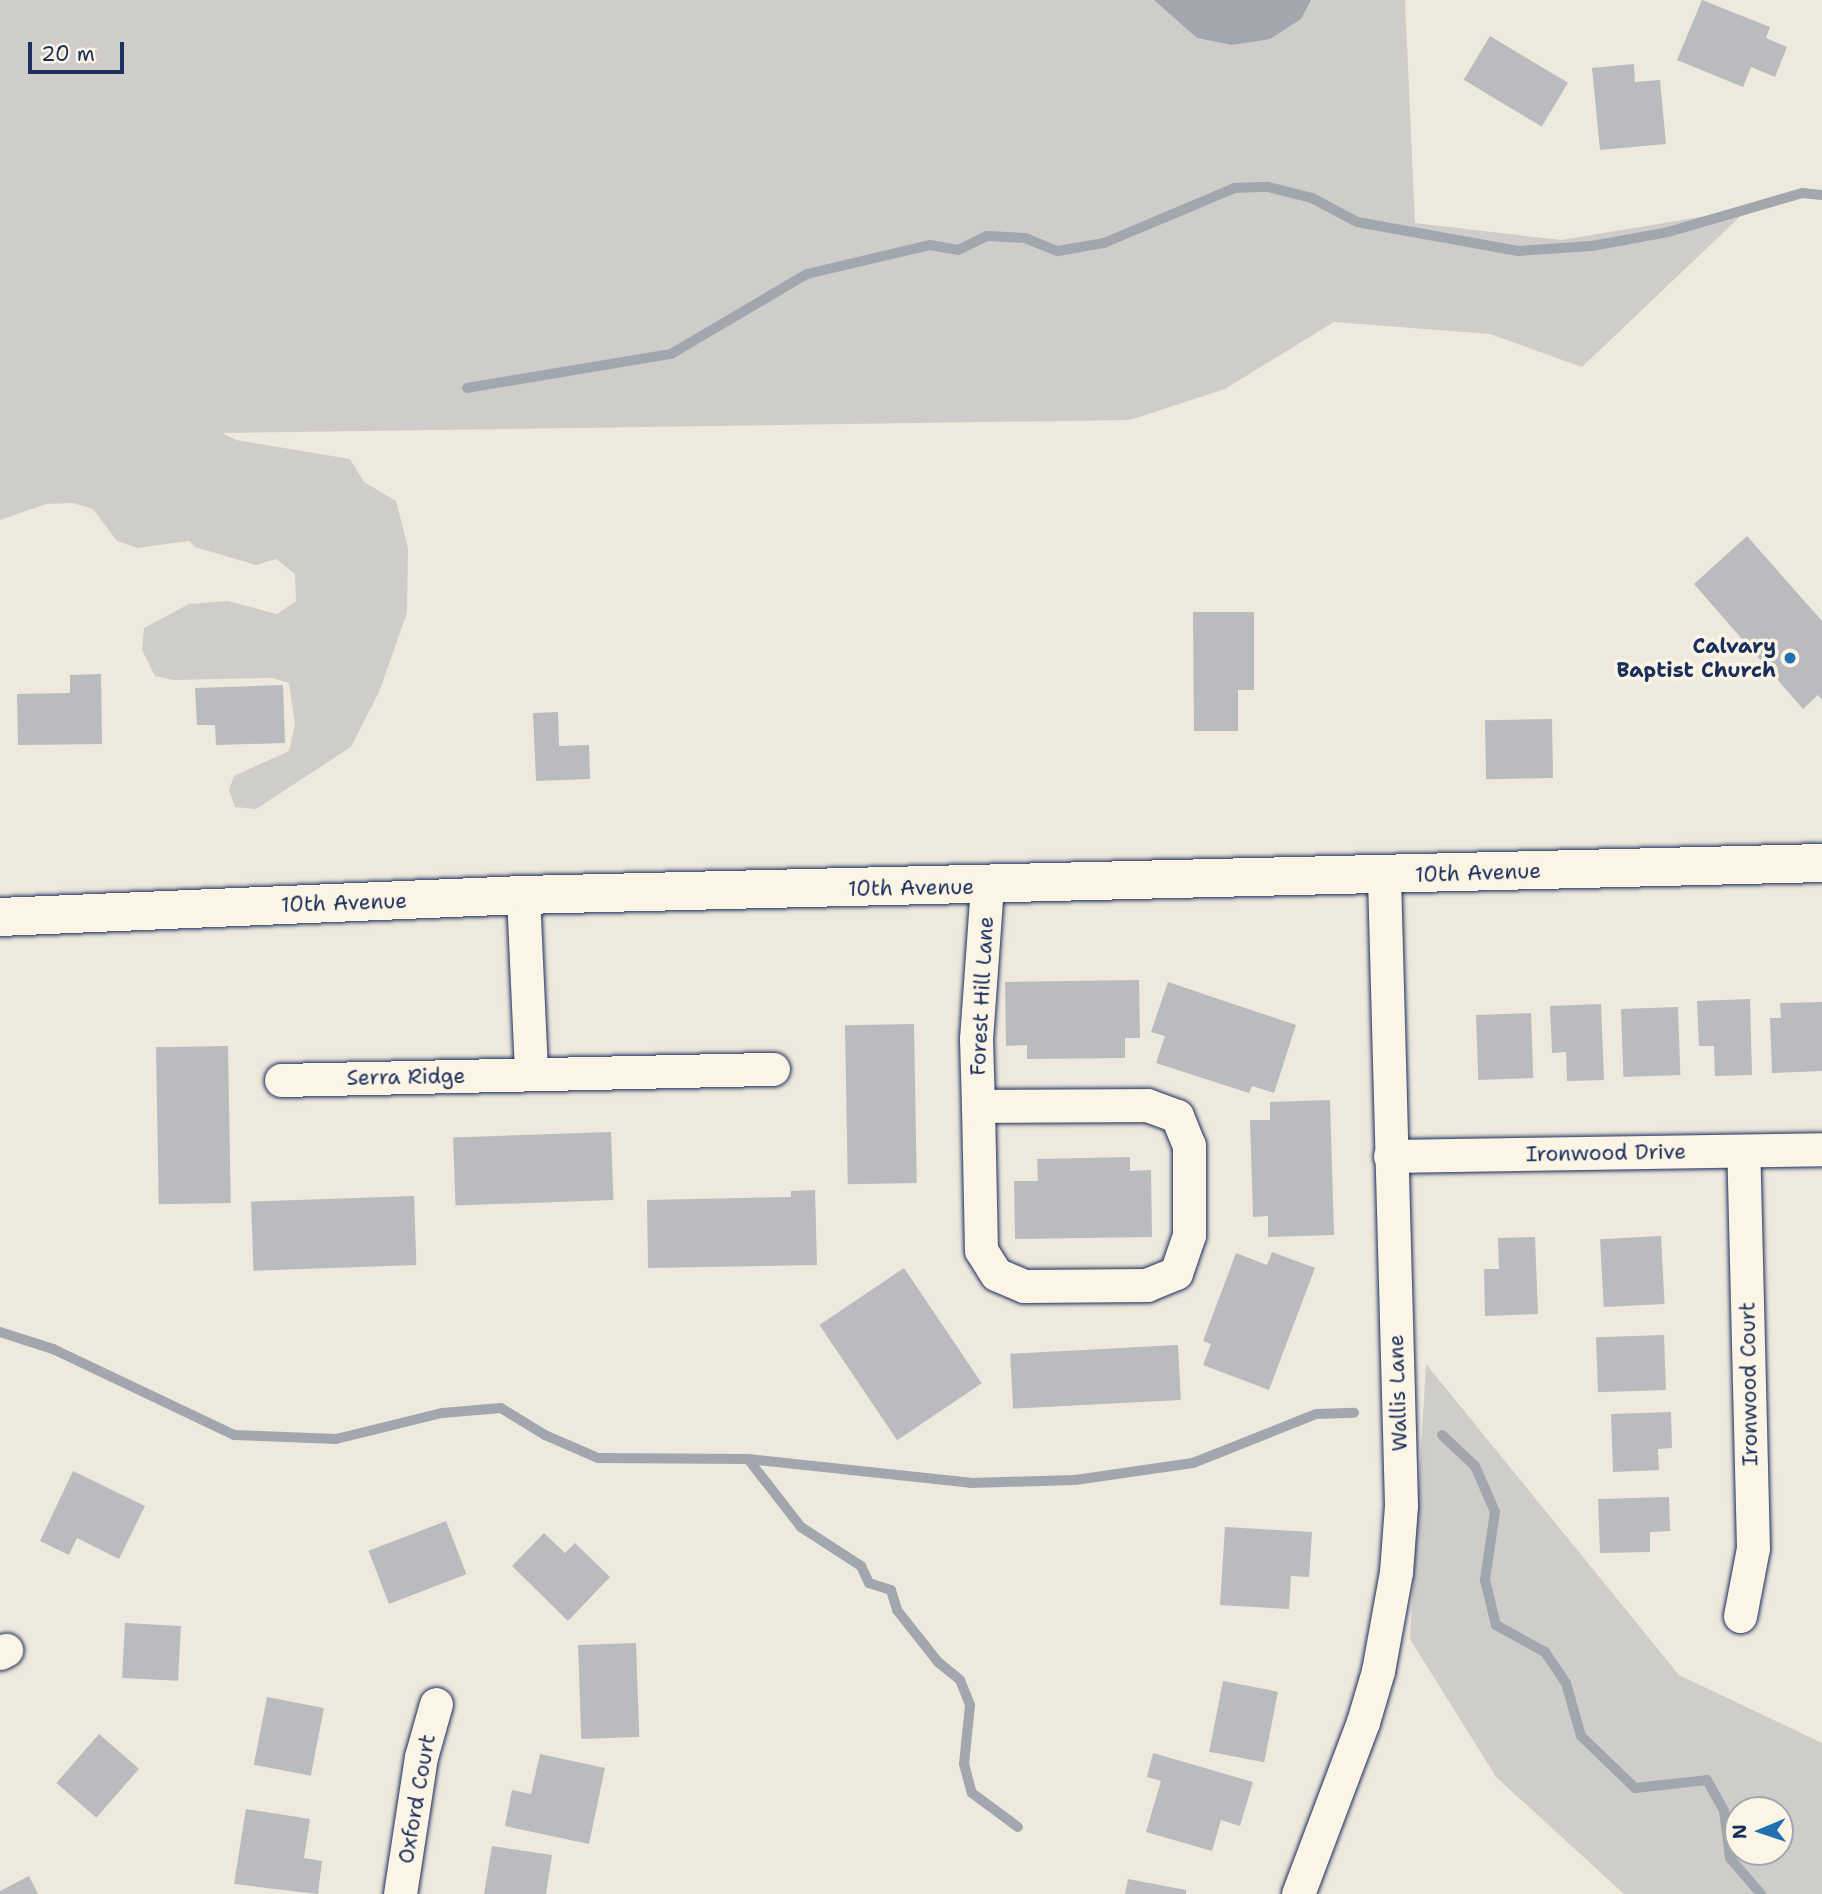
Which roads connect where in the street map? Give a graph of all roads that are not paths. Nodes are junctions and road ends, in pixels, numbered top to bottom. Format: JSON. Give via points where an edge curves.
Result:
{"nodes":[{"id":1,"x":1822,"y":863,"type":"edge"},
{"id":2,"x":1384,"y":876,"type":"junction"},
{"id":3,"x":987,"y":887,"type":"junction"},
{"id":4,"x":523,"y":895,"type":"junction"},
{"id":5,"x":0,"y":917,"type":"edge"},
{"id":6,"x":774,"y":1069,"type":"dead end"},
{"id":7,"x":531,"y":1074,"type":"junction"},
{"id":8,"x":281,"y":1080,"type":"dead end"},
{"id":9,"x":978,"y":1106,"type":"junction"},
{"id":10,"x":1822,"y":1149,"type":"edge"},
{"id":11,"x":1743,"y":1151,"type":"junction"},
{"id":12,"x":1390,"y":1156,"type":"junction"},
{"id":13,"x":1740,"y":1616,"type":"dead end"},
{"id":14,"x":436,"y":1704,"type":"dead end"},
{"id":15,"x":400,"y":1894,"type":"edge"},
{"id":16,"x":1298,"y":1894,"type":"edge"}],
"edges":[{"from":1,"to":2,"type":"street","name":"10th Avenue"},
{"from":2,"to":3,"type":"street","name":"10th Avenue"},
{"from":2,"to":12,"type":"street","name":"Wallis Lane"},
{"from":3,"to":4,"type":"street","name":"10th Avenue"},
{"from":3,"to":9,"type":"street","name":"Forest Hill Lane","via":[[975,1039]]},
{"from":4,"to":5,"type":"street","name":"10th Avenue"},
{"from":4,"to":7,"type":"street"},
{"from":6,"to":7,"type":"street","name":"Serra Ridge"},
{"from":7,"to":8,"type":"street","name":"Serra Ridge"},
{"from":9,"to":9,"type":"street","name":"Forest Hill Lane","via":[[1147,1105],[1177,1116],[1189,1145],[1189,1236],[1176,1273],[1147,1285],[1024,1286],[996,1274],[981,1250]]},
{"from":10,"to":11,"type":"street","name":"Ironwood Drive"},
{"from":11,"to":12,"type":"street","name":"Ironwood Drive"},
{"from":11,"to":13,"type":"street","name":"Ironwood Court","via":[[1753,1548]]},
{"from":12,"to":16,"type":"street","name":"Wallis Lane","via":[[1401,1505],[1396,1572],[1363,1723]]},
{"from":14,"to":15,"type":"street","name":"Oxford Court","via":[[421,1757]]}]}
